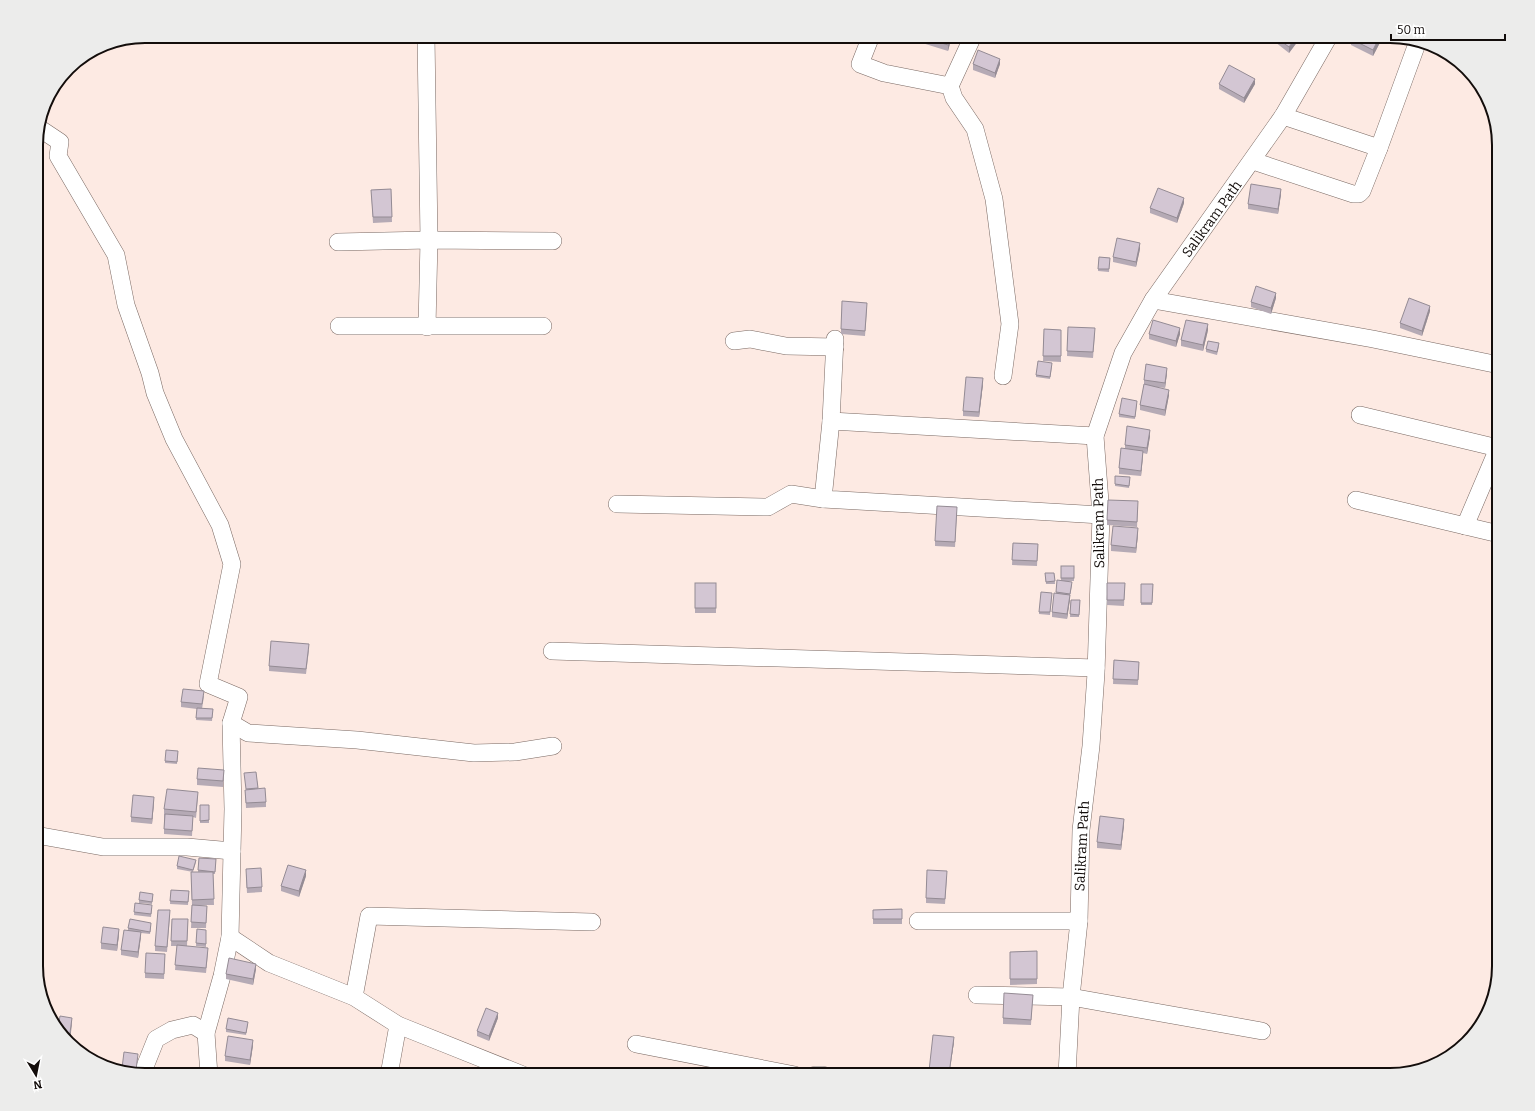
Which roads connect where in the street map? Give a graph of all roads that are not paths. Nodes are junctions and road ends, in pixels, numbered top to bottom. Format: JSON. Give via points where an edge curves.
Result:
{"nodes":[{"id":1,"x":426,"y":43,"type":"edge"},
{"id":2,"x":868,"y":43,"type":"edge"},
{"id":3,"x":970,"y":43,"type":"edge"},
{"id":4,"x":1325,"y":43,"type":"edge"},
{"id":5,"x":1416,"y":47,"type":"edge"},
{"id":6,"x":950,"y":86,"type":"junction"},
{"id":7,"x":1283,"y":116,"type":"junction"},
{"id":8,"x":44,"y":131,"type":"edge"},
{"id":9,"x":1379,"y":148,"type":"junction"},
{"id":10,"x":1253,"y":161,"type":"junction"},
{"id":11,"x":429,"y":240,"type":"junction"},
{"id":12,"x":553,"y":241,"type":"dead end"},
{"id":13,"x":338,"y":242,"type":"dead end"},
{"id":14,"x":1153,"y":300,"type":"junction"},
{"id":15,"x":339,"y":326,"type":"dead end"},
{"id":16,"x":427,"y":326,"type":"junction"},
{"id":17,"x":543,"y":326,"type":"dead end"},
{"id":18,"x":734,"y":341,"type":"dead end"},
{"id":19,"x":1492,"y":364,"type":"edge"},
{"id":20,"x":1003,"y":376,"type":"dead end"},
{"id":21,"x":1360,"y":415,"type":"dead end"},
{"id":22,"x":831,"y":421,"type":"junction"},
{"id":23,"x":1095,"y":436,"type":"junction"},
{"id":24,"x":1492,"y":446,"type":"edge"},
{"id":25,"x":1492,"y":461,"type":"edge"},
{"id":26,"x":823,"y":499,"type":"junction"},
{"id":27,"x":1356,"y":500,"type":"dead end"},
{"id":28,"x":617,"y":504,"type":"dead end"},
{"id":29,"x":1101,"y":515,"type":"junction"},
{"id":30,"x":1465,"y":526,"type":"junction"},
{"id":31,"x":1492,"y":532,"type":"edge"},
{"id":32,"x":552,"y":651,"type":"dead end"},
{"id":33,"x":1096,"y":668,"type":"junction"},
{"id":34,"x":231,"y":723,"type":"junction"},
{"id":35,"x":553,"y":746,"type":"dead end"},
{"id":36,"x":43,"y":836,"type":"edge"},
{"id":37,"x":232,"y":851,"type":"junction"},
{"id":38,"x":1079,"y":920,"type":"junction"},
{"id":39,"x":918,"y":921,"type":"dead end"},
{"id":40,"x":592,"y":922,"type":"dead end"},
{"id":41,"x":230,"y":937,"type":"junction"},
{"id":42,"x":977,"y":995,"type":"dead end"},
{"id":43,"x":354,"y":997,"type":"junction"},
{"id":44,"x":1071,"y":997,"type":"junction"},
{"id":45,"x":398,"y":1024,"type":"junction"},
{"id":46,"x":1262,"y":1031,"type":"dead end"},
{"id":47,"x":206,"y":1033,"type":"junction"},
{"id":48,"x":636,"y":1044,"type":"dead end"},
{"id":49,"x":144,"y":1068,"type":"edge"},
{"id":50,"x":208,"y":1068,"type":"edge"},
{"id":51,"x":390,"y":1068,"type":"edge"},
{"id":52,"x":506,"y":1068,"type":"edge"},
{"id":53,"x":759,"y":1068,"type":"edge"},
{"id":54,"x":1067,"y":1068,"type":"edge"}],
"edges":[{"from":1,"to":11,"type":"street"},
{"from":2,"to":6,"type":"street","via":[[860,64],[884,73]]},
{"from":3,"to":6,"type":"street"},
{"from":4,"to":7,"type":"street","name":"Salikram Path"},
{"from":5,"to":9,"type":"street"},
{"from":6,"to":20,"type":"street","via":[[954,98],[975,128],[994,199],[1010,324]]},
{"from":7,"to":9,"type":"street"},
{"from":7,"to":10,"type":"street","name":"Salikram Path"},
{"from":8,"to":34,"type":"street","via":[[60,142],[58,156],[116,255],[126,304],[155,393],[174,439],[220,525],[232,564],[208,684],[239,697]]},
{"from":9,"to":10,"type":"street","via":[[1359,194]]},
{"from":10,"to":14,"type":"street","name":"Salikram Path"},
{"from":11,"to":12,"type":"street"},
{"from":11,"to":13,"type":"street"},
{"from":11,"to":16,"type":"street"},
{"from":14,"to":19,"type":"street","via":[[1373,339]]},
{"from":14,"to":23,"type":"street","name":"Salikram Path","via":[[1123,353]]},
{"from":15,"to":16,"type":"street"},
{"from":16,"to":17,"type":"street"},
{"from":18,"to":22,"type":"street","via":[[750,339],[786,346],[835,343]]},
{"from":21,"to":24,"type":"street"},
{"from":22,"to":23,"type":"street"},
{"from":22,"to":26,"type":"street"},
{"from":23,"to":29,"type":"street","name":"Salikram Path"},
{"from":25,"to":30,"type":"street"},
{"from":26,"to":28,"type":"street","via":[[791,494],[768,507]]},
{"from":26,"to":29,"type":"street"},
{"from":27,"to":30,"type":"street"},
{"from":29,"to":33,"type":"street","name":"Salikram Path"},
{"from":30,"to":31,"type":"street"},
{"from":32,"to":33,"type":"street"},
{"from":33,"to":38,"type":"street","name":"Salikram Path","via":[[1091,746],[1081,830]]},
{"from":34,"to":35,"type":"street","via":[[248,733],[357,740],[474,752],[515,752]]},
{"from":34,"to":37,"type":"street"},
{"from":36,"to":37,"type":"street","via":[[103,847],[187,847]]},
{"from":37,"to":41,"type":"street"},
{"from":38,"to":39,"type":"street"},
{"from":38,"to":44,"type":"street","name":"Salikram Path"},
{"from":40,"to":43,"type":"street","via":[[369,916]]},
{"from":41,"to":43,"type":"street","via":[[269,963]]},
{"from":41,"to":47,"type":"street"},
{"from":42,"to":44,"type":"street"},
{"from":43,"to":45,"type":"street"},
{"from":44,"to":46,"type":"street"},
{"from":44,"to":54,"type":"street","name":"Salikram Path"},
{"from":45,"to":51,"type":"street"},
{"from":45,"to":52,"type":"street"},
{"from":47,"to":49,"type":"street","via":[[193,1025],[172,1030],[156,1038]]},
{"from":47,"to":50,"type":"street"},
{"from":48,"to":53,"type":"street"}]}
